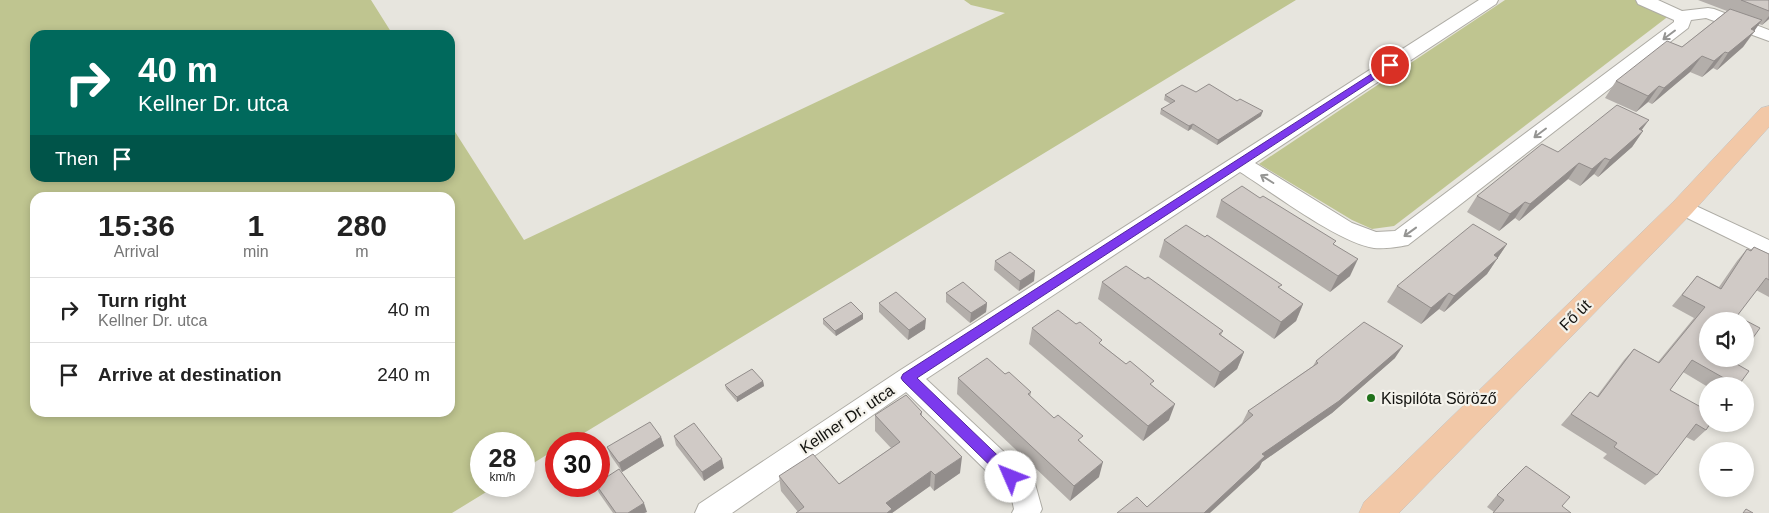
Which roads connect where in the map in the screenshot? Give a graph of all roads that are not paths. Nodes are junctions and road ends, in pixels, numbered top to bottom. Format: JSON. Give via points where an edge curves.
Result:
{"nodes":[{"id":1,"x":1490,"y":0,"type":"edge"},
{"id":2,"x":1644,"y":0,"type":"edge"},
{"id":3,"x":1680,"y":16,"type":"junction"},
{"id":4,"x":1769,"y":36,"type":"edge"},
{"id":5,"x":1769,"y":113,"type":"edge"},
{"id":6,"x":1240,"y":162,"type":"junction"},
{"id":7,"x":1683,"y":207,"type":"junction"},
{"id":8,"x":1769,"y":250,"type":"edge"},
{"id":9,"x":908,"y":378,"type":"junction"},
{"id":10,"x":709,"y":513,"type":"edge"},
{"id":11,"x":1026,"y":513,"type":"edge"},
{"id":12,"x":1376,"y":513,"type":"edge"}],
"edges":[{"from":1,"to":6,"type":"street","name":"Kellner Dr. utca"},
{"from":2,"to":3,"type":"street"},
{"from":3,"to":4,"type":"street","via":[[1708,13]]},
{"from":3,"to":6,"type":"street","one_way":true,"via":[[1682,24],[1400,239],[1374,240],[1344,228]]},
{"from":5,"to":7,"type":"main road","name":"Fő út"},
{"from":6,"to":9,"type":"street","name":"Kellner Dr. utca"},
{"from":7,"to":8,"type":"street"},
{"from":7,"to":12,"type":"main road","name":"Fő út"},
{"from":9,"to":10,"type":"street","name":"Kellner Dr. utca"},
{"from":9,"to":11,"type":"street","via":[[1024,489]]}]}
